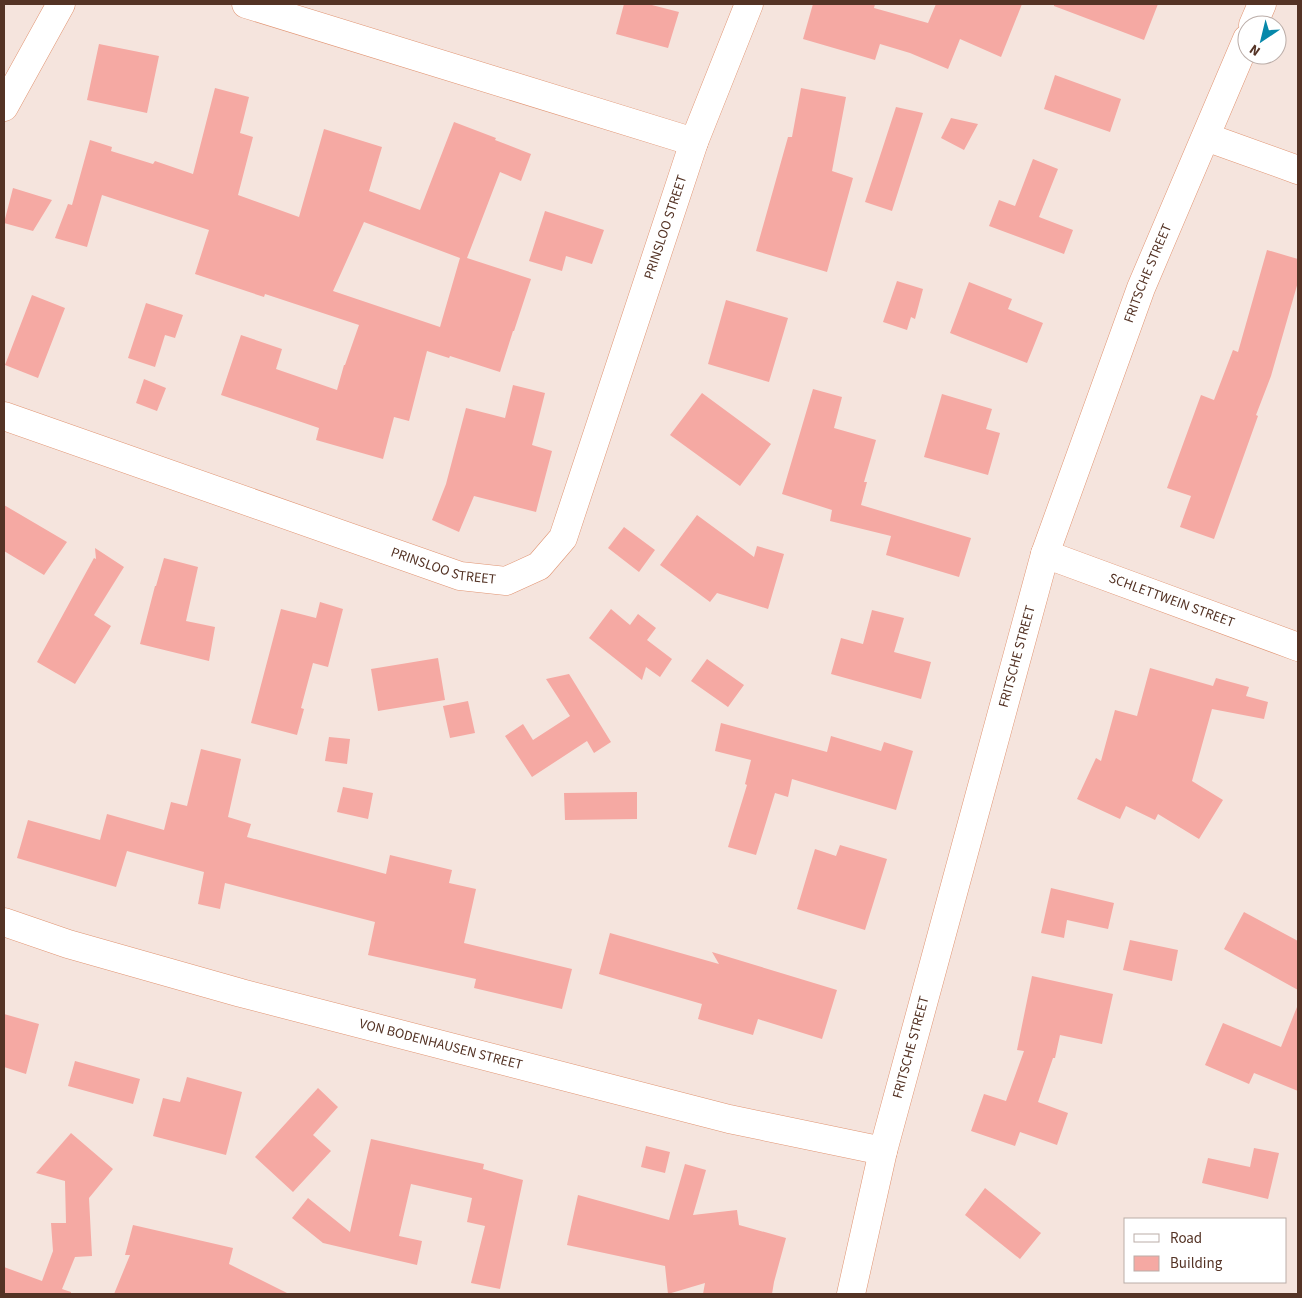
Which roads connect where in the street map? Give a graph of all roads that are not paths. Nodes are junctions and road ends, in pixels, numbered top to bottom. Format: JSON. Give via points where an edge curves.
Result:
{"nodes":[{"id":1,"x":61,"y":4,"type":"edge"},
{"id":2,"x":246,"y":4,"type":"edge"},
{"id":3,"x":749,"y":4,"type":"edge"},
{"id":4,"x":1237,"y":63,"type":"edge"},
{"id":5,"x":4,"y":107,"type":"edge"},
{"id":6,"x":1206,"y":137,"type":"junction"},
{"id":7,"x":694,"y":142,"type":"junction"},
{"id":8,"x":1298,"y":170,"type":"edge"},
{"id":9,"x":4,"y":416,"type":"edge"},
{"id":10,"x":1045,"y":554,"type":"junction"},
{"id":11,"x":1298,"y":647,"type":"edge"},
{"id":12,"x":4,"y":922,"type":"edge"},
{"id":13,"x":883,"y":1152,"type":"junction"},
{"id":14,"x":852,"y":1294,"type":"edge"}],
"edges":[{"from":1,"to":5,"type":"street"},
{"from":2,"to":7,"type":"street"},
{"from":3,"to":7,"type":"street","name":"PRINSLOO STREET"},
{"from":4,"to":6,"type":"street","name":"FRITSCHE STREET"},
{"from":6,"to":8,"type":"street"},
{"from":6,"to":10,"type":"street","name":"FRITSCHE STREET","via":[[1141,288]]},
{"from":7,"to":9,"type":"street","name":"PRINSLOO STREET","via":[[564,538],[539,566],[506,581],[460,576]]},
{"from":10,"to":11,"type":"street","name":"SCHLETTWEIN STREET"},
{"from":10,"to":13,"type":"street","name":"FRITSCHE STREET"},
{"from":12,"to":13,"type":"street","name":"VON BODENHAUSEN STREET","via":[[68,944],[250,996],[729,1119]]},
{"from":13,"to":14,"type":"street","name":"FRITSCHE STREET"}]}
